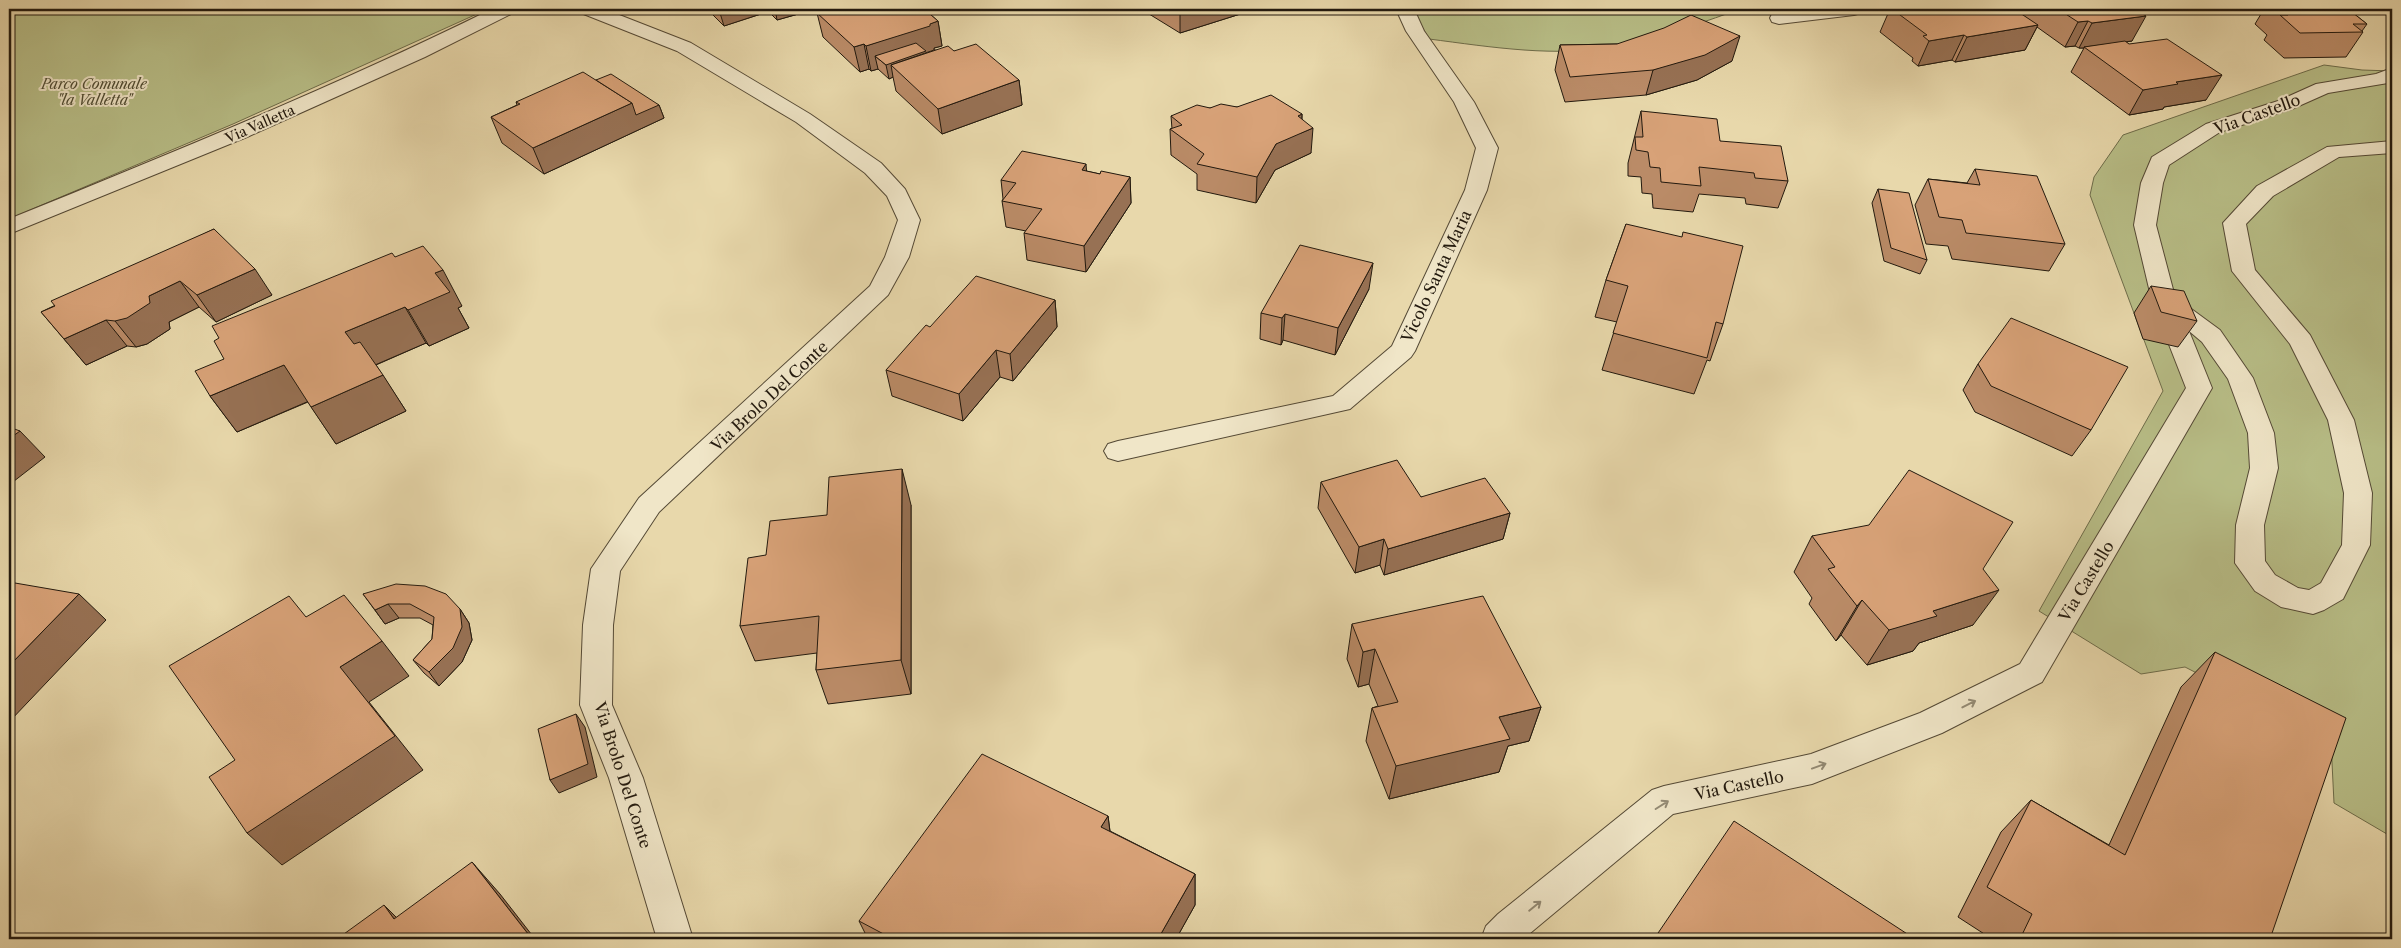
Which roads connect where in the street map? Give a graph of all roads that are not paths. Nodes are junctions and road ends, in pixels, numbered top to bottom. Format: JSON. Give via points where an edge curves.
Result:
{"nodes":[{"id":1,"x":506,"y":9,"type":"edge"},
{"id":2,"x":588,"y":9,"type":"edge"},
{"id":3,"x":1405,"y":9,"type":"edge"},
{"id":4,"x":1854,"y":9,"type":"edge"},
{"id":5,"x":1779,"y":18,"type":"dead end"},
{"id":6,"x":2388,"y":77,"type":"edge"},
{"id":7,"x":2392,"y":147,"type":"edge"},
{"id":8,"x":9,"y":227,"type":"edge"},
{"id":9,"x":2164,"y":301,"type":"junction"},
{"id":10,"x":1118,"y":451,"type":"dead end"},
{"id":11,"x":675,"y":939,"type":"edge"},
{"id":12,"x":1499,"y":939,"type":"edge"}],
"edges":[{"from":1,"to":8,"type":"street","name":"Via Valletta","via":[[418,53],[240,133]]},
{"from":2,"to":11,"type":"street","name":"Via Brolo Del Conte","via":[[684,47],[803,118],[873,168],[897,194],[908,220],[897,257],[880,290],[649,505],[606,568],[598,626],[596,705],[626,778]]},
{"from":3,"to":10,"type":"street","name":"Vicolo Santa Maria","via":[[1415,31],[1464,102],[1487,148],[1476,190],[1402,351],[1341,403]]},
{"from":4,"to":5,"type":"street"},
{"from":6,"to":9,"type":"street","name":"Via Castello","via":[[2323,88],[2286,105],[2213,128],[2160,162],[2152,183],[2145,225]]},
{"from":7,"to":9,"type":"street","via":[[2334,151],[2265,191],[2234,223],[2244,271],[2301,341],[2341,420],[2358,493],[2356,545],[2332,591],[2313,602],[2292,599],[2265,583],[2250,563],[2250,525],[2264,468],[2261,433],[2240,378],[2211,336]]},
{"from":12,"to":9,"type":"street","name":"Via Castello","one_way":true,"via":[[1664,801],[1812,769],[1931,723],[2031,673],[2199,388]]}]}
